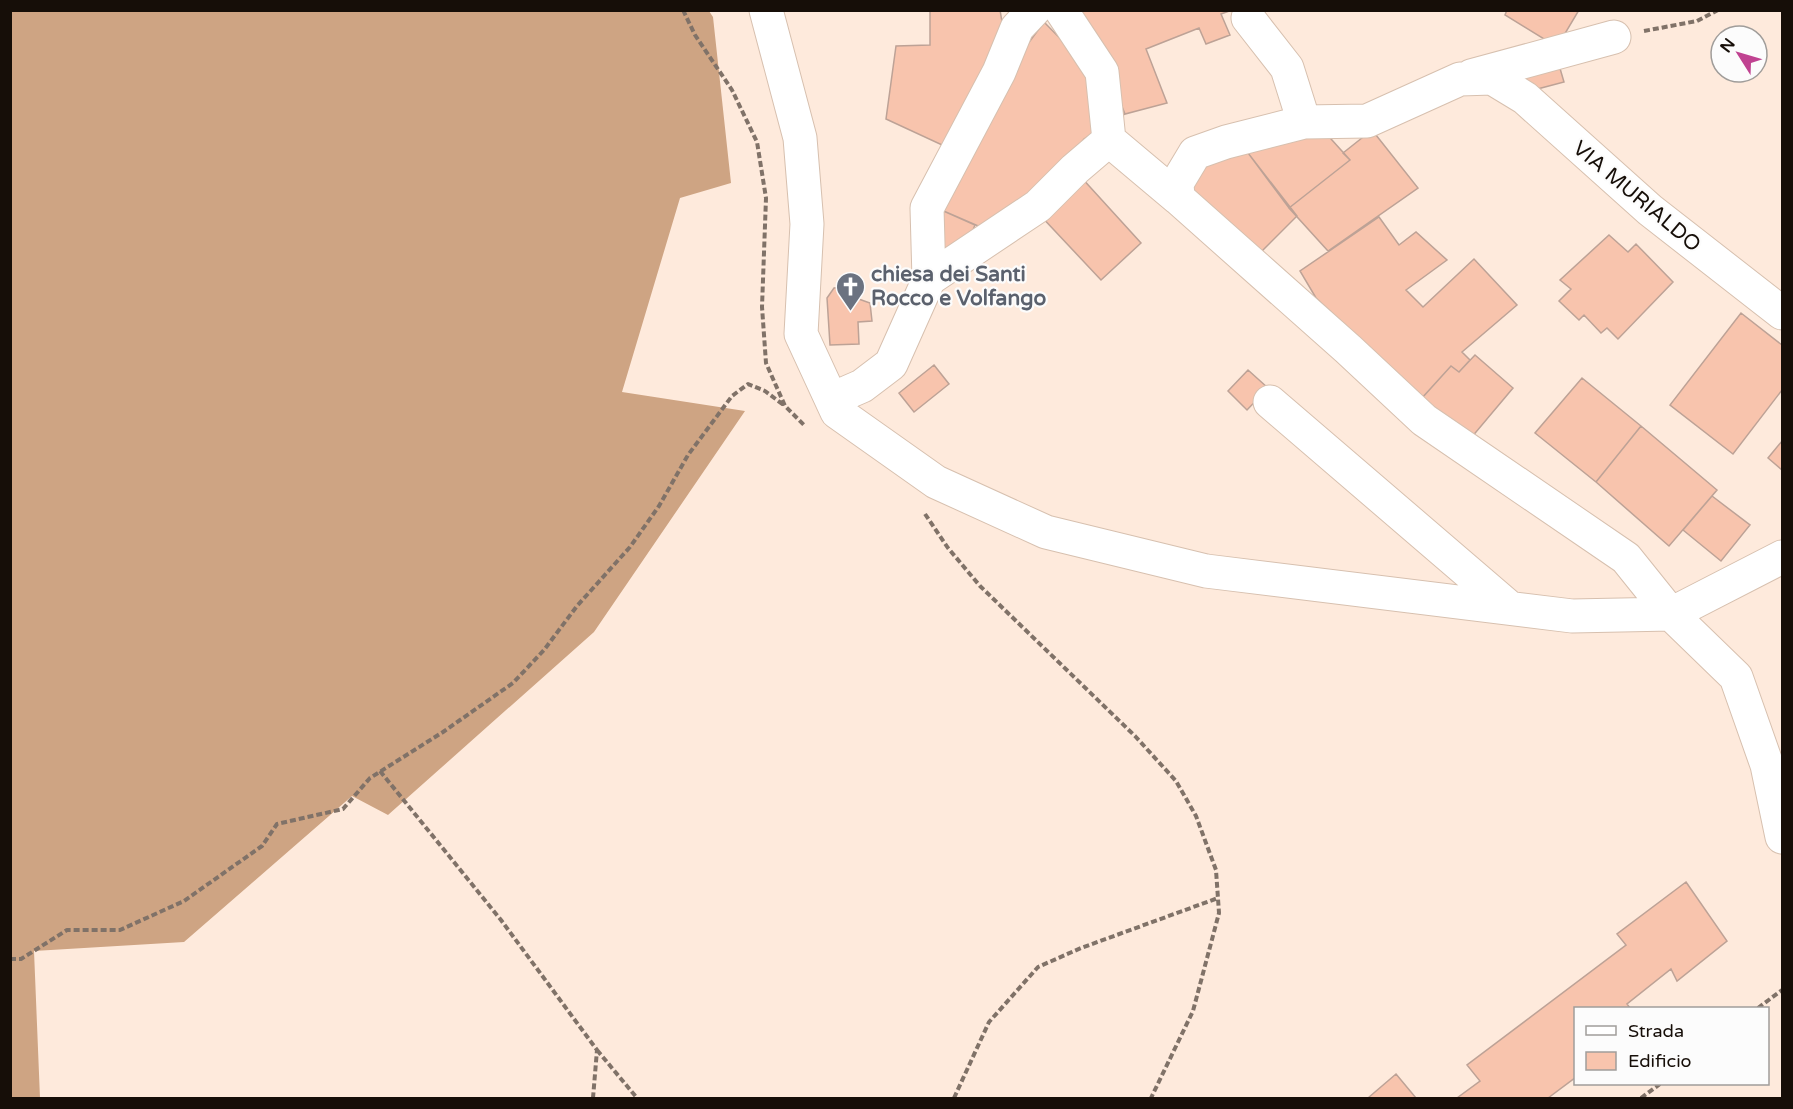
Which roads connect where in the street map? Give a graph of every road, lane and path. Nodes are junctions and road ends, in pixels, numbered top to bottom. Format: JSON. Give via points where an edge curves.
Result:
{"nodes":[{"id":1,"x":766,"y":10,"type":"edge"},
{"id":2,"x":1034,"y":10,"type":"edge"},
{"id":3,"x":1061,"y":10,"type":"edge"},
{"id":4,"x":1718,"y":10,"type":"edge"},
{"id":5,"x":1248,"y":18,"type":"dead end"},
{"id":6,"x":1614,"y":37,"type":"joint"},
{"id":7,"x":1476,"y":79,"type":"junction"},
{"id":8,"x":1304,"y":122,"type":"junction"},
{"id":9,"x":1109,"y":140,"type":"junction"},
{"id":10,"x":1178,"y":198,"type":"junction"},
{"id":11,"x":929,"y":279,"type":"junction"},
{"id":12,"x":1782,"y":313,"type":"edge"},
{"id":13,"x":832,"y":399,"type":"junction"},
{"id":14,"x":1270,"y":402,"type":"dead end"},
{"id":15,"x":785,"y":406,"type":"dead end"},
{"id":16,"x":936,"y":482,"type":"junction"},
{"id":17,"x":1782,"y":557,"type":"edge"},
{"id":18,"x":1510,"y":608,"type":"junction"},
{"id":19,"x":1671,"y":614,"type":"junction"},
{"id":20,"x":380,"y":771,"type":"junction"},
{"id":21,"x":1782,"y":837,"type":"edge"},
{"id":22,"x":1218,"y":898,"type":"junction"},
{"id":23,"x":10,"y":959,"type":"edge"},
{"id":24,"x":1782,"y":990,"type":"edge"},
{"id":25,"x":1759,"y":1007,"type":"edge"},
{"id":26,"x":597,"y":1050,"type":"junction"},
{"id":27,"x":1657,"y":1085,"type":"edge"},
{"id":28,"x":593,"y":1098,"type":"edge"},
{"id":29,"x":637,"y":1098,"type":"edge"},
{"id":30,"x":954,"y":1098,"type":"edge"},
{"id":31,"x":1151,"y":1098,"type":"edge"},
{"id":32,"x":1641,"y":1098,"type":"edge"}],
"edges":[{"from":1,"to":13,"type":"street","via":[[800,138],[807,224],[801,334]]},
{"from":2,"to":11,"type":"street","via":[[1017,28],[999,72],[927,208]]},
{"from":3,"to":9,"type":"street","via":[[1102,72]]},
{"from":4,"to":6,"type":"path","via":[[1697,21]]},
{"from":5,"to":8,"type":"street","via":[[1287,68]]},
{"from":6,"to":7,"type":"street"},
{"from":7,"to":8,"type":"street","via":[[1367,121]]},
{"from":7,"to":12,"type":"street","name":"VIA MURIALDO","via":[[1525,98],[1650,210]]},
{"from":8,"to":10,"type":"street","via":[[1195,153],[1176,183]]},
{"from":9,"to":10,"type":"street"},
{"from":9,"to":11,"type":"street","via":[[1038,206]]},
{"from":10,"to":19,"type":"street","via":[[1424,420],[1626,558]]},
{"from":11,"to":13,"type":"street","via":[[891,364],[862,386]]},
{"from":13,"to":16,"type":"street","via":[[837,412]]},
{"from":14,"to":18,"type":"street"},
{"from":15,"to":20,"type":"path","via":[[748,384],[732,396],[688,455],[630,547],[544,650],[513,683]]},
{"from":16,"to":18,"type":"street","via":[[1046,532],[1206,571]]},
{"from":16,"to":22,"type":"path","via":[[925,513],[948,548],[980,586],[1176,781],[1197,816],[1216,870]]},
{"from":17,"to":19,"type":"street"},
{"from":18,"to":19,"type":"street","via":[[1572,616]]},
{"from":19,"to":21,"type":"street","via":[[1736,677],[1767,765]]},
{"from":20,"to":23,"type":"path","via":[[343,809],[277,824],[262,846],[184,901],[120,930],[67,930],[21,959]]},
{"from":20,"to":26,"type":"path","via":[[501,920]]},
{"from":22,"to":30,"type":"path","via":[[1038,967],[989,1022]]},
{"from":22,"to":31,"type":"path","via":[[1219,913],[1193,1011]]},
{"from":24,"to":25,"type":"path"},
{"from":26,"to":28,"type":"path"},
{"from":26,"to":29,"type":"path"},
{"from":27,"to":32,"type":"path"}]}
